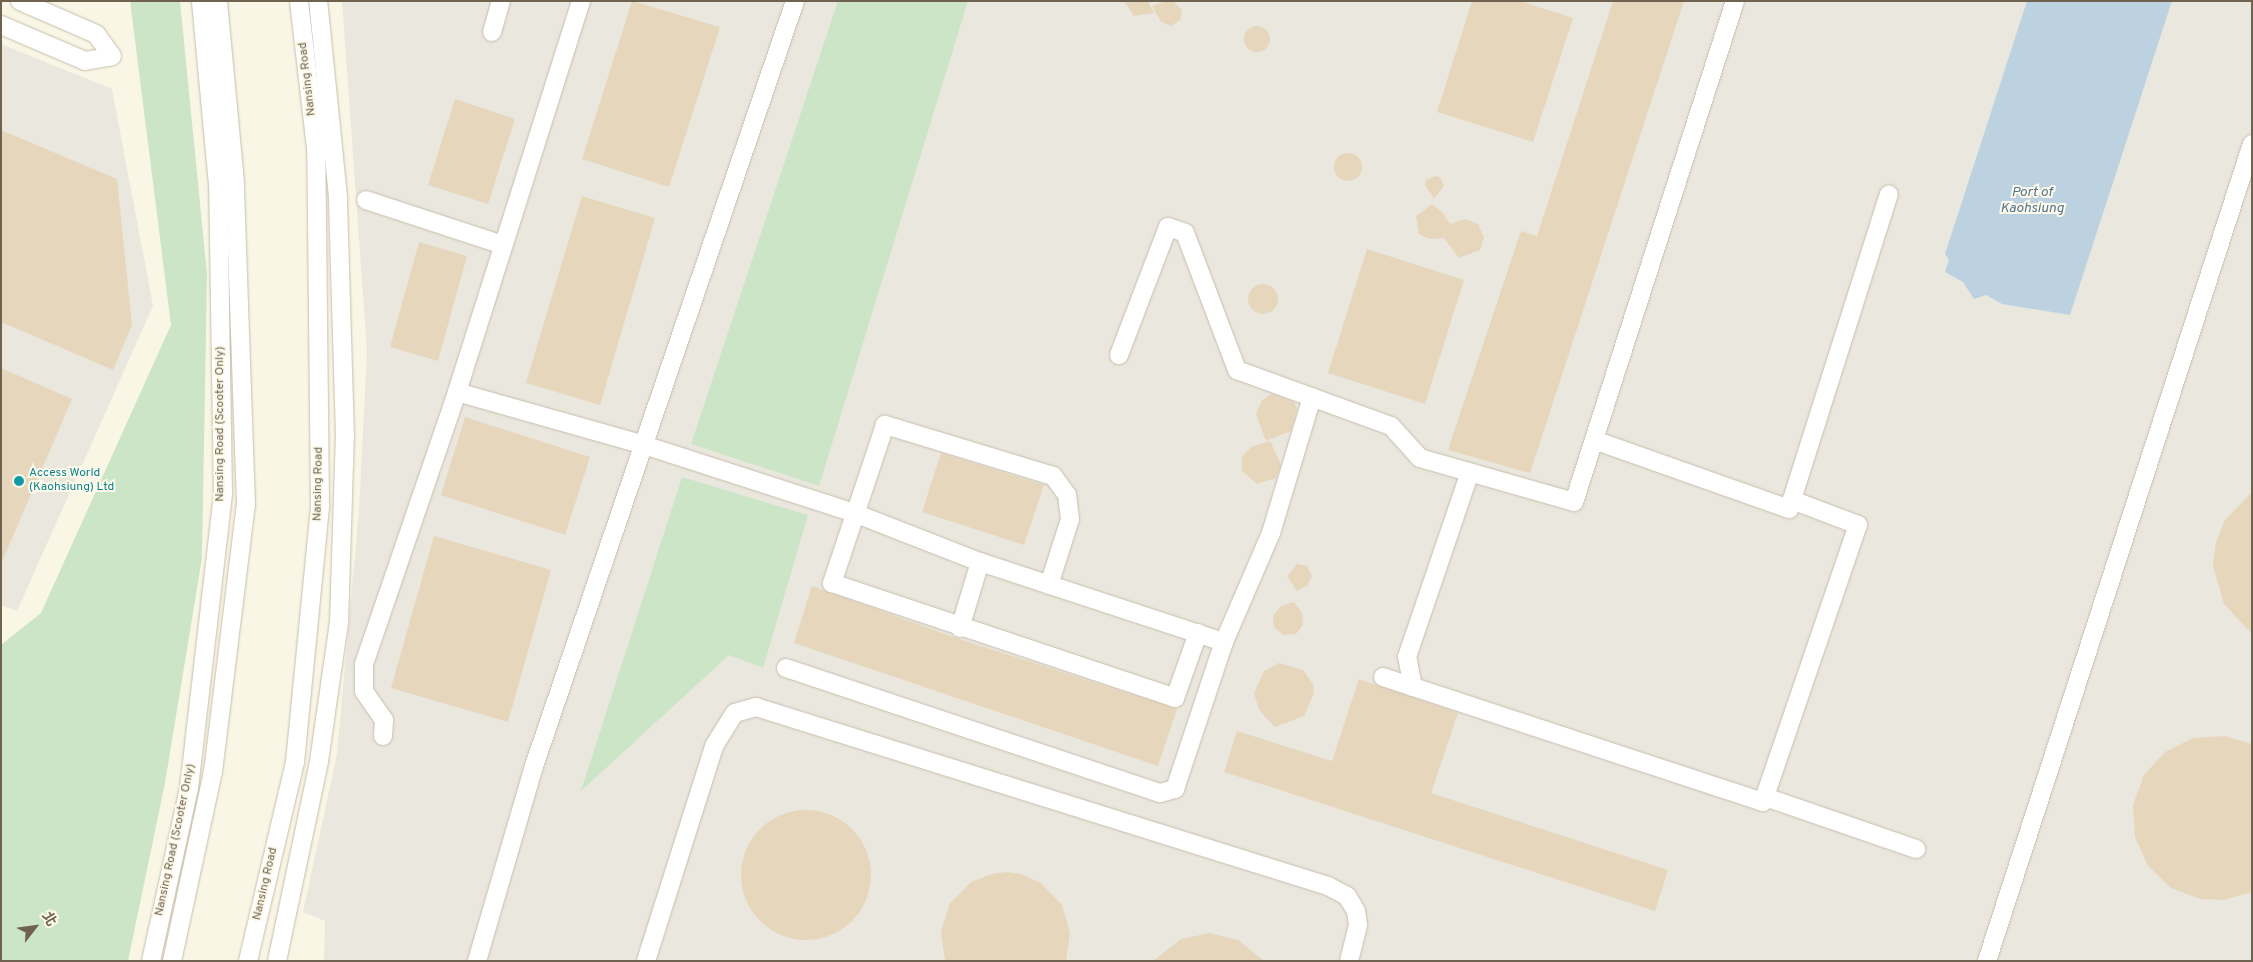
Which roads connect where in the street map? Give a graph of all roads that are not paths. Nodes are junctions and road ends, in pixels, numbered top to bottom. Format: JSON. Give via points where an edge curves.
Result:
{"nodes":[{"id":1,"x":20,"y":1,"type":"edge"},
{"id":2,"x":201,"y":1,"type":"edge"},
{"id":3,"x":218,"y":1,"type":"edge"},
{"id":4,"x":299,"y":1,"type":"edge"},
{"id":5,"x":318,"y":1,"type":"edge"},
{"id":6,"x":501,"y":1,"type":"edge"},
{"id":7,"x":580,"y":1,"type":"edge"},
{"id":8,"x":795,"y":1,"type":"edge"},
{"id":9,"x":1735,"y":1,"type":"edge"},
{"id":10,"x":1,"y":24,"type":"edge"},
{"id":11,"x":492,"y":32,"type":"dead end"},
{"id":12,"x":2252,"y":144,"type":"edge"},
{"id":13,"x":1889,"y":194,"type":"dead end"},
{"id":14,"x":366,"y":200,"type":"dead end"},
{"id":15,"x":503,"y":245,"type":"junction"},
{"id":16,"x":1119,"y":355,"type":"dead end"},
{"id":17,"x":457,"y":392,"type":"junction"},
{"id":18,"x":1312,"y":397,"type":"junction"},
{"id":19,"x":1594,"y":440,"type":"junction"},
{"id":20,"x":644,"y":445,"type":"junction"},
{"id":21,"x":1470,"y":472,"type":"junction"},
{"id":22,"x":1792,"y":500,"type":"junction"},
{"id":23,"x":854,"y":513,"type":"junction"},
{"id":24,"x":980,"y":562,"type":"junction"},
{"id":25,"x":1049,"y":585,"type":"junction"},
{"id":26,"x":960,"y":628,"type":"junction"},
{"id":27,"x":1198,"y":633,"type":"junction"},
{"id":28,"x":1224,"y":642,"type":"junction"},
{"id":29,"x":786,"y":668,"type":"dead end"},
{"id":30,"x":1383,"y":677,"type":"dead end"},
{"id":31,"x":1413,"y":687,"type":"junction"},
{"id":32,"x":383,"y":736,"type":"dead end"},
{"id":33,"x":1765,"y":797,"type":"junction"},
{"id":34,"x":1916,"y":849,"type":"dead end"},
{"id":35,"x":151,"y":961,"type":"edge"},
{"id":36,"x":172,"y":961,"type":"edge"},
{"id":37,"x":248,"y":961,"type":"edge"},
{"id":38,"x":277,"y":961,"type":"edge"},
{"id":39,"x":477,"y":961,"type":"edge"},
{"id":40,"x":646,"y":961,"type":"edge"},
{"id":41,"x":1349,"y":961,"type":"edge"},
{"id":42,"x":1987,"y":961,"type":"edge"}],
"edges":[{"from":1,"to":10,"type":"street","via":[[96,34],[112,56],[86,61]]},
{"from":2,"to":35,"type":"street","name":"Nansing Road (Scooter Only)","via":[[218,184],[223,494],[189,788]]},
{"from":3,"to":36,"type":"street","via":[[235,182],[246,505],[213,772]]},
{"from":4,"to":37,"type":"street","name":"Nansing Road","via":[[316,148],[320,506],[295,762]]},
{"from":5,"to":38,"type":"street","via":[[338,197],[345,437],[339,623],[319,760]]},
{"from":6,"to":11,"type":"street"},
{"from":7,"to":15,"type":"street"},
{"from":8,"to":20,"type":"street"},
{"from":9,"to":19,"type":"street"},
{"from":12,"to":42,"type":"street"},
{"from":13,"to":22,"type":"street"},
{"from":14,"to":15,"type":"street"},
{"from":15,"to":17,"type":"street"},
{"from":16,"to":18,"type":"street","via":[[1168,227],[1186,233],[1237,370]]},
{"from":17,"to":20,"type":"street"},
{"from":17,"to":32,"type":"street","via":[[364,664],[364,691],[384,720]]},
{"from":18,"to":21,"type":"street","via":[[1391,426],[1420,458]]},
{"from":18,"to":28,"type":"street","via":[[1271,533]]},
{"from":19,"to":21,"type":"street","via":[[1574,502]]},
{"from":19,"to":22,"type":"street","via":[[1789,509]]},
{"from":20,"to":23,"type":"street"},
{"from":20,"to":39,"type":"street","via":[[534,766]]},
{"from":21,"to":31,"type":"street","via":[[1407,657]]},
{"from":22,"to":33,"type":"street","via":[[1858,525]]},
{"from":23,"to":24,"type":"street"},
{"from":23,"to":25,"type":"street","via":[[885,425],[1053,476],[1067,495],[1070,519]]},
{"from":23,"to":26,"type":"street","via":[[832,584]]},
{"from":24,"to":25,"type":"street"},
{"from":24,"to":26,"type":"street"},
{"from":25,"to":27,"type":"street"},
{"from":26,"to":27,"type":"street","via":[[1175,698]]},
{"from":27,"to":28,"type":"street"},
{"from":28,"to":29,"type":"street","via":[[1175,789],[1160,792]]},
{"from":30,"to":31,"type":"street"},
{"from":31,"to":33,"type":"street","via":[[1763,802]]},
{"from":33,"to":34,"type":"street"},
{"from":40,"to":41,"type":"street","via":[[714,746],[735,712],[756,707],[1328,886],[1347,896],[1356,912],[1358,926]]}]}
